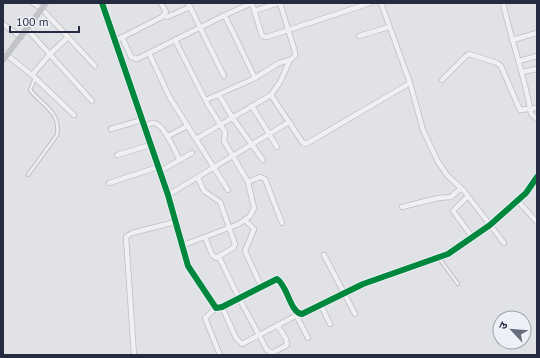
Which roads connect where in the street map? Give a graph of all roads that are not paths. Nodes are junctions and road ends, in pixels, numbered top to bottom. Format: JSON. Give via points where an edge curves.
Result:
{"nodes":[{"id":1,"x":33,"y":3,"type":"edge"},
{"id":2,"x":46,"y":3,"type":"edge"},
{"id":3,"x":102,"y":3,"type":"edge"},
{"id":4,"x":161,"y":3,"type":"edge"},
{"id":5,"x":252,"y":3,"type":"edge"},
{"id":6,"x":279,"y":3,"type":"edge"},
{"id":7,"x":370,"y":3,"type":"edge"},
{"id":8,"x":381,"y":3,"type":"edge"},
{"id":9,"x":503,"y":3,"type":"edge"},
{"id":10,"x":189,"y":5,"type":"edge"},
{"id":11,"x":42,"y":9,"type":"junction"},
{"id":12,"x":254,"y":11,"type":"junction"},
{"id":13,"x":223,"y":16,"type":"junction"},
{"id":14,"x":167,"y":17,"type":"dead end"},
{"id":15,"x":3,"y":24,"type":"edge"},
{"id":16,"x":200,"y":27,"type":"junction"},
{"id":17,"x":389,"y":27,"type":"junction"},
{"id":18,"x":27,"y":29,"type":"junction"},
{"id":19,"x":287,"y":30,"type":"junction"},
{"id":20,"x":537,"y":33,"type":"edge"},
{"id":21,"x":359,"y":36,"type":"dead end"},
{"id":22,"x":20,"y":37,"type":"junction"},
{"id":23,"x":68,"y":37,"type":"junction"},
{"id":24,"x":122,"y":37,"type":"junction"},
{"id":25,"x":175,"y":40,"type":"junction"},
{"id":26,"x":512,"y":40,"type":"junction"},
{"id":27,"x":115,"y":41,"type":"junction"},
{"id":28,"x":150,"y":53,"type":"junction"},
{"id":29,"x":50,"y":54,"type":"junction"},
{"id":30,"x":4,"y":56,"type":"edge"},
{"id":31,"x":537,"y":56,"type":"edge"},
{"id":32,"x":290,"y":60,"type":"junction"},
{"id":33,"x":519,"y":61,"type":"junction"},
{"id":34,"x":95,"y":66,"type":"dead end"},
{"id":35,"x":537,"y":69,"type":"edge"},
{"id":36,"x":522,"y":72,"type":"junction"},
{"id":37,"x":224,"y":76,"type":"dead end"},
{"id":38,"x":34,"y":77,"type":"junction"},
{"id":39,"x":255,"y":78,"type":"junction"},
{"id":40,"x":442,"y":80,"type":"dead end"},
{"id":41,"x":410,"y":83,"type":"junction"},
{"id":42,"x":219,"y":95,"type":"junction"},
{"id":43,"x":271,"y":95,"type":"junction"},
{"id":44,"x":206,"y":100,"type":"junction"},
{"id":45,"x":92,"y":101,"type":"dead end"},
{"id":46,"x":252,"y":106,"type":"junction"},
{"id":47,"x":537,"y":108,"type":"edge"},
{"id":48,"x":530,"y":109,"type":"junction"},
{"id":49,"x":74,"y":115,"type":"dead end"},
{"id":50,"x":232,"y":117,"type":"junction"},
{"id":51,"x":537,"y":119,"type":"edge"},
{"id":52,"x":142,"y":120,"type":"junction"},
{"id":53,"x":289,"y":122,"type":"junction"},
{"id":54,"x":220,"y":124,"type":"junction"},
{"id":55,"x":144,"y":126,"type":"junction"},
{"id":56,"x":187,"y":126,"type":"junction"},
{"id":57,"x":111,"y":129,"type":"dead end"},
{"id":58,"x":270,"y":134,"type":"junction"},
{"id":59,"x":168,"y":136,"type":"junction"},
{"id":60,"x":196,"y":139,"type":"junction"},
{"id":61,"x":150,"y":145,"type":"junction"},
{"id":62,"x":251,"y":145,"type":"junction"},
{"id":63,"x":277,"y":147,"type":"dead end"},
{"id":64,"x":192,"y":152,"type":"dead end"},
{"id":65,"x":117,"y":155,"type":"dead end"},
{"id":66,"x":233,"y":157,"type":"junction"},
{"id":67,"x":179,"y":159,"type":"junction"},
{"id":68,"x":263,"y":160,"type":"dead end"},
{"id":69,"x":216,"y":168,"type":"junction"},
{"id":70,"x":159,"y":169,"type":"junction"},
{"id":71,"x":28,"y":175,"type":"dead end"},
{"id":72,"x":537,"y":177,"type":"edge"},
{"id":73,"x":198,"y":178,"type":"junction"},
{"id":74,"x":248,"y":182,"type":"junction"},
{"id":75,"x":109,"y":183,"type":"dead end"},
{"id":76,"x":461,"y":188,"type":"junction"},
{"id":77,"x":228,"y":190,"type":"dead end"},
{"id":78,"x":168,"y":195,"type":"junction"},
{"id":79,"x":468,"y":196,"type":"junction"},
{"id":80,"x":518,"y":201,"type":"junction"},
{"id":81,"x":402,"y":207,"type":"dead end"},
{"id":82,"x":244,"y":220,"type":"junction"},
{"id":83,"x":175,"y":222,"type":"junction"},
{"id":84,"x":282,"y":222,"type":"dead end"},
{"id":85,"x":537,"y":222,"type":"edge"},
{"id":86,"x":490,"y":225,"type":"junction"},
{"id":87,"x":231,"y":227,"type":"junction"},
{"id":88,"x":205,"y":237,"type":"junction"},
{"id":89,"x":473,"y":238,"type":"junction"},
{"id":90,"x":504,"y":243,"type":"dead end"},
{"id":91,"x":181,"y":246,"type":"junction"},
{"id":92,"x":324,"y":255,"type":"dead end"},
{"id":93,"x":219,"y":257,"type":"junction"},
{"id":94,"x":439,"y":258,"type":"junction"},
{"id":95,"x":458,"y":284,"type":"dead end"},
{"id":96,"x":261,"y":286,"type":"junction"},
{"id":97,"x":344,"y":293,"type":"junction"},
{"id":98,"x":239,"y":298,"type":"junction"},
{"id":99,"x":321,"y":305,"type":"junction"},
{"id":100,"x":222,"y":307,"type":"junction"},
{"id":101,"x":216,"y":308,"type":"junction"},
{"id":102,"x":297,"y":314,"type":"junction"},
{"id":103,"x":355,"y":314,"type":"dead end"},
{"id":104,"x":330,"y":324,"type":"dead end"},
{"id":105,"x":278,"y":325,"type":"junction"},
{"id":106,"x":260,"y":336,"type":"junction"},
{"id":107,"x":308,"y":338,"type":"dead end"},
{"id":108,"x":134,"y":355,"type":"edge"},
{"id":109,"x":220,"y":355,"type":"edge"}],
"edges":[{"from":1,"to":11,"type":"street"},
{"from":2,"to":11,"type":"street"},
{"from":3,"to":27,"type":"street"},
{"from":4,"to":24,"type":"street","via":[[166,12],[162,17]]},
{"from":5,"to":12,"type":"street"},
{"from":5,"to":13,"type":"street"},
{"from":6,"to":12,"type":"street"},
{"from":6,"to":19,"type":"street"},
{"from":7,"to":19,"type":"street"},
{"from":8,"to":17,"type":"street"},
{"from":9,"to":26,"type":"street"},
{"from":10,"to":14,"type":"street"},
{"from":10,"to":16,"type":"street"},
{"from":11,"to":18,"type":"street"},
{"from":11,"to":23,"type":"street"},
{"from":12,"to":19,"type":"street","via":[[264,37]]},
{"from":13,"to":16,"type":"street"},
{"from":13,"to":39,"type":"street"},
{"from":15,"to":22,"type":"street"},
{"from":16,"to":25,"type":"street"},
{"from":16,"to":37,"type":"street"},
{"from":17,"to":21,"type":"street"},
{"from":17,"to":41,"type":"street"},
{"from":18,"to":22,"type":"street"},
{"from":18,"to":29,"type":"street"},
{"from":19,"to":32,"type":"street","via":[[295,52],[295,56]]},
{"from":20,"to":26,"type":"street"},
{"from":22,"to":30,"type":"street"},
{"from":23,"to":29,"type":"street"},
{"from":23,"to":34,"type":"street"},
{"from":24,"to":27,"type":"street"},
{"from":24,"to":28,"type":"street","via":[[134,59]]},
{"from":25,"to":28,"type":"street"},
{"from":25,"to":44,"type":"street"},
{"from":26,"to":33,"type":"street"},
{"from":27,"to":52,"type":"street"},
{"from":28,"to":56,"type":"street","via":[[168,94]]},
{"from":29,"to":38,"type":"street"},
{"from":29,"to":45,"type":"street"},
{"from":30,"to":38,"type":"street"},
{"from":31,"to":33,"type":"street"},
{"from":32,"to":39,"type":"street","via":[[279,63]]},
{"from":32,"to":43,"type":"street"},
{"from":33,"to":36,"type":"street"},
{"from":35,"to":36,"type":"street"},
{"from":36,"to":48,"type":"street"},
{"from":38,"to":49,"type":"street"},
{"from":38,"to":71,"type":"lane","via":[[30,90],[56,116],[58,129],[57,135]]},
{"from":39,"to":42,"type":"street"},
{"from":40,"to":48,"type":"street","via":[[469,54],[497,63],[501,66],[520,110]]},
{"from":41,"to":53,"type":"street","via":[[309,144],[303,143]]},
{"from":41,"to":76,"type":"street","via":[[423,130],[437,160],[447,175]]},
{"from":42,"to":44,"type":"street"},
{"from":42,"to":50,"type":"street"},
{"from":43,"to":46,"type":"street"},
{"from":43,"to":53,"type":"street"},
{"from":44,"to":54,"type":"street"},
{"from":46,"to":50,"type":"street"},
{"from":46,"to":58,"type":"street"},
{"from":47,"to":48,"type":"street"},
{"from":48,"to":51,"type":"street","via":[[532,116]]},
{"from":50,"to":54,"type":"street"},
{"from":50,"to":62,"type":"street"},
{"from":52,"to":55,"type":"street"},
{"from":52,"to":57,"type":"street"},
{"from":53,"to":58,"type":"street"},
{"from":54,"to":60,"type":"street"},
{"from":54,"to":66,"type":"street","via":[[225,132],[224,141]]},
{"from":55,"to":59,"type":"street","via":[[156,123]]},
{"from":55,"to":61,"type":"street"},
{"from":56,"to":59,"type":"street"},
{"from":56,"to":60,"type":"street"},
{"from":58,"to":62,"type":"street"},
{"from":58,"to":63,"type":"street"},
{"from":59,"to":67,"type":"street"},
{"from":60,"to":69,"type":"street"},
{"from":61,"to":65,"type":"street"},
{"from":61,"to":70,"type":"street"},
{"from":62,"to":66,"type":"street"},
{"from":62,"to":68,"type":"street"},
{"from":64,"to":67,"type":"street"},
{"from":66,"to":69,"type":"street"},
{"from":66,"to":74,"type":"street"},
{"from":67,"to":70,"type":"street"},
{"from":69,"to":73,"type":"street"},
{"from":69,"to":77,"type":"street"},
{"from":70,"to":75,"type":"street"},
{"from":70,"to":78,"type":"street"},
{"from":72,"to":80,"type":"street"},
{"from":73,"to":78,"type":"street"},
{"from":73,"to":87,"type":"street","via":[[204,191],[220,202]]},
{"from":74,"to":82,"type":"street","via":[[254,208],[250,216]]},
{"from":74,"to":84,"type":"street","via":[[260,177],[265,179]]},
{"from":76,"to":79,"type":"street"},
{"from":76,"to":81,"type":"street","via":[[451,197]]},
{"from":78,"to":83,"type":"street"},
{"from":79,"to":86,"type":"street"},
{"from":79,"to":89,"type":"street","via":[[453,212]]},
{"from":80,"to":85,"type":"street"},
{"from":80,"to":86,"type":"street"},
{"from":82,"to":87,"type":"street"},
{"from":82,"to":96,"type":"street","via":[[254,229],[245,251]]},
{"from":83,"to":91,"type":"street"},
{"from":83,"to":108,"type":"street","via":[[132,233],[126,237]]},
{"from":86,"to":89,"type":"street"},
{"from":86,"to":90,"type":"street"},
{"from":87,"to":88,"type":"street"},
{"from":87,"to":93,"type":"street","via":[[234,248]]},
{"from":88,"to":91,"type":"street"},
{"from":88,"to":93,"type":"street","via":[[212,255]]},
{"from":89,"to":94,"type":"street"},
{"from":91,"to":101,"type":"street","via":[[188,266]]},
{"from":92,"to":97,"type":"street"},
{"from":93,"to":98,"type":"street"},
{"from":94,"to":95,"type":"lane"},
{"from":94,"to":97,"type":"street","via":[[362,284]]},
{"from":96,"to":98,"type":"street"},
{"from":96,"to":102,"type":"street","via":[[280,280]]},
{"from":97,"to":99,"type":"street"},
{"from":97,"to":103,"type":"street"},
{"from":98,"to":100,"type":"street"},
{"from":98,"to":106,"type":"street"},
{"from":99,"to":102,"type":"street"},
{"from":99,"to":104,"type":"street"},
{"from":100,"to":101,"type":"street"},
{"from":100,"to":106,"type":"street","via":[[238,342],[245,343]]},
{"from":101,"to":109,"type":"street","via":[[206,316],[206,321]]},
{"from":102,"to":105,"type":"street"},
{"from":102,"to":107,"type":"street"},
{"from":105,"to":106,"type":"street"},
{"from":105,"to":106,"type":"street","via":[[287,342],[285,348],[269,352]]}]}
